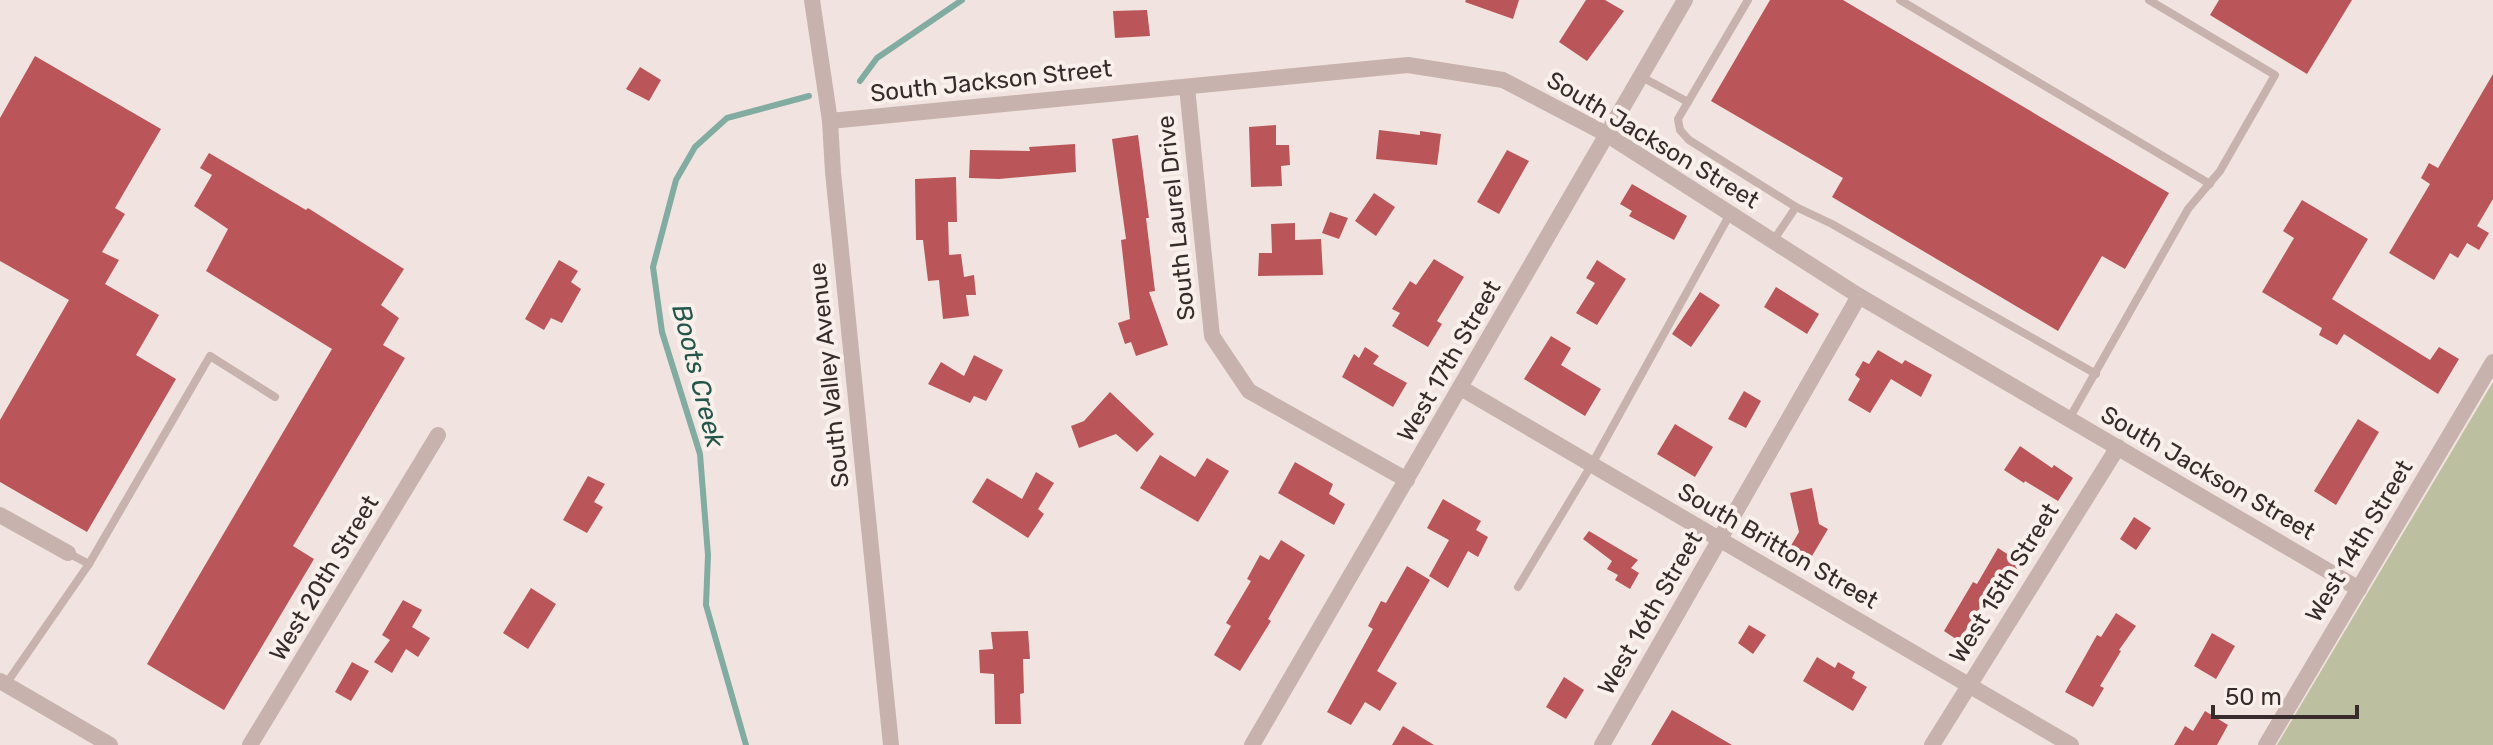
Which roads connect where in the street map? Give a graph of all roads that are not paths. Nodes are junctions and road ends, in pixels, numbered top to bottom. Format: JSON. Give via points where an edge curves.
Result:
{"nodes":[{"id":1,"x":812,"y":0,"type":"edge"},
{"id":2,"x":1685,"y":0,"type":"edge"},
{"id":3,"x":1748,"y":0,"type":"edge"},
{"id":4,"x":1900,"y":0,"type":"edge"},
{"id":5,"x":2149,"y":0,"type":"edge"},
{"id":6,"x":1640,"y":76,"type":"junction"},
{"id":7,"x":1187,"y":87,"type":"junction"},
{"id":8,"x":1688,"y":102,"type":"junction"},
{"id":9,"x":830,"y":121,"type":"junction"},
{"id":10,"x":1606,"y":134,"type":"junction"},
{"id":11,"x":2210,"y":184,"type":"junction"},
{"id":12,"x":1796,"y":207,"type":"junction"},
{"id":13,"x":1731,"y":214,"type":"junction"},
{"id":14,"x":1773,"y":241,"type":"junction"},
{"id":15,"x":1859,"y":296,"type":"junction"},
{"id":16,"x":2493,"y":362,"type":"edge"},
{"id":17,"x":2096,"y":374,"type":"junction"},
{"id":18,"x":1461,"y":388,"type":"junction"},
{"id":19,"x":275,"y":397,"type":"dead end"},
{"id":20,"x":2069,"y":419,"type":"junction"},
{"id":21,"x":438,"y":435,"type":"dead end"},
{"id":22,"x":2118,"y":447,"type":"junction"},
{"id":23,"x":1592,"y":464,"type":"junction"},
{"id":24,"x":1407,"y":480,"type":"junction"},
{"id":25,"x":0,"y":515,"type":"edge"},
{"id":26,"x":1720,"y":539,"type":"junction"},
{"id":27,"x":68,"y":553,"type":"joint"},
{"id":28,"x":89,"y":564,"type":"junction"},
{"id":29,"x":1518,"y":587,"type":"dead end"},
{"id":30,"x":2359,"y":589,"type":"junction"},
{"id":31,"x":3,"y":683,"type":"edge"},
{"id":32,"x":1968,"y":685,"type":"junction"},
{"id":33,"x":110,"y":745,"type":"edge"},
{"id":34,"x":250,"y":745,"type":"edge"},
{"id":35,"x":891,"y":745,"type":"edge"},
{"id":36,"x":1252,"y":745,"type":"edge"},
{"id":37,"x":1602,"y":745,"type":"edge"},
{"id":38,"x":1932,"y":745,"type":"edge"},
{"id":39,"x":2071,"y":745,"type":"edge"},
{"id":40,"x":2266,"y":745,"type":"edge"}],
"edges":[{"from":1,"to":9,"type":"street","name":"South Valley Avenue"},
{"from":2,"to":6,"type":"street","name":"West 17th Street"},
{"from":3,"to":8,"type":"lane"},
{"from":4,"to":11,"type":"lane"},
{"from":5,"to":11,"type":"lane","via":[[2275,75]]},
{"from":6,"to":8,"type":"lane"},
{"from":6,"to":10,"type":"street","name":"West 17th Street"},
{"from":7,"to":9,"type":"street","name":"South Jackson Street"},
{"from":7,"to":10,"type":"street","name":"South Jackson Street","via":[[1408,65],[1503,80]]},
{"from":7,"to":24,"type":"street","name":"South Laurel Drive","via":[[1212,336],[1249,391]]},
{"from":8,"to":12,"type":"lane","via":[[1678,119],[1689,140]]},
{"from":9,"to":35,"type":"street","name":"South Valley Avenue"},
{"from":10,"to":13,"type":"street","name":"South Jackson Street"},
{"from":10,"to":18,"type":"street","name":"West 17th Street"},
{"from":11,"to":17,"type":"lane","via":[[2188,209]]},
{"from":12,"to":14,"type":"lane"},
{"from":12,"to":17,"type":"lane"},
{"from":13,"to":14,"type":"street","name":"South Jackson Street"},
{"from":13,"to":23,"type":"lane"},
{"from":14,"to":15,"type":"street","name":"South Jackson Street"},
{"from":15,"to":20,"type":"street","name":"South Jackson Street"},
{"from":15,"to":26,"type":"street","name":"West 16th Street"},
{"from":16,"to":30,"type":"street","name":"West 14th Street"},
{"from":17,"to":20,"type":"lane"},
{"from":18,"to":23,"type":"street","name":"South Britton Street"},
{"from":18,"to":24,"type":"street","name":"West 17th Street"},
{"from":19,"to":28,"type":"lane","via":[[210,356]]},
{"from":20,"to":22,"type":"street","name":"South Jackson Street"},
{"from":21,"to":34,"type":"street","name":"West 20th Street"},
{"from":22,"to":30,"type":"street","name":"South Jackson Street"},
{"from":22,"to":32,"type":"street","name":"West 15th Street"},
{"from":23,"to":26,"type":"street","name":"South Britton Street"},
{"from":23,"to":29,"type":"lane"},
{"from":24,"to":36,"type":"street","name":"West 17th Street"},
{"from":25,"to":27,"type":"street"},
{"from":26,"to":32,"type":"street","name":"South Britton Street"},
{"from":26,"to":37,"type":"street","name":"West 16th Street"},
{"from":27,"to":28,"type":"lane"},
{"from":28,"to":31,"type":"lane"},
{"from":30,"to":40,"type":"street","name":"West 14th Street"},
{"from":31,"to":33,"type":"street"},
{"from":32,"to":38,"type":"street","name":"West 15th Street"},
{"from":32,"to":39,"type":"street","name":"South Britton Street"}]}
